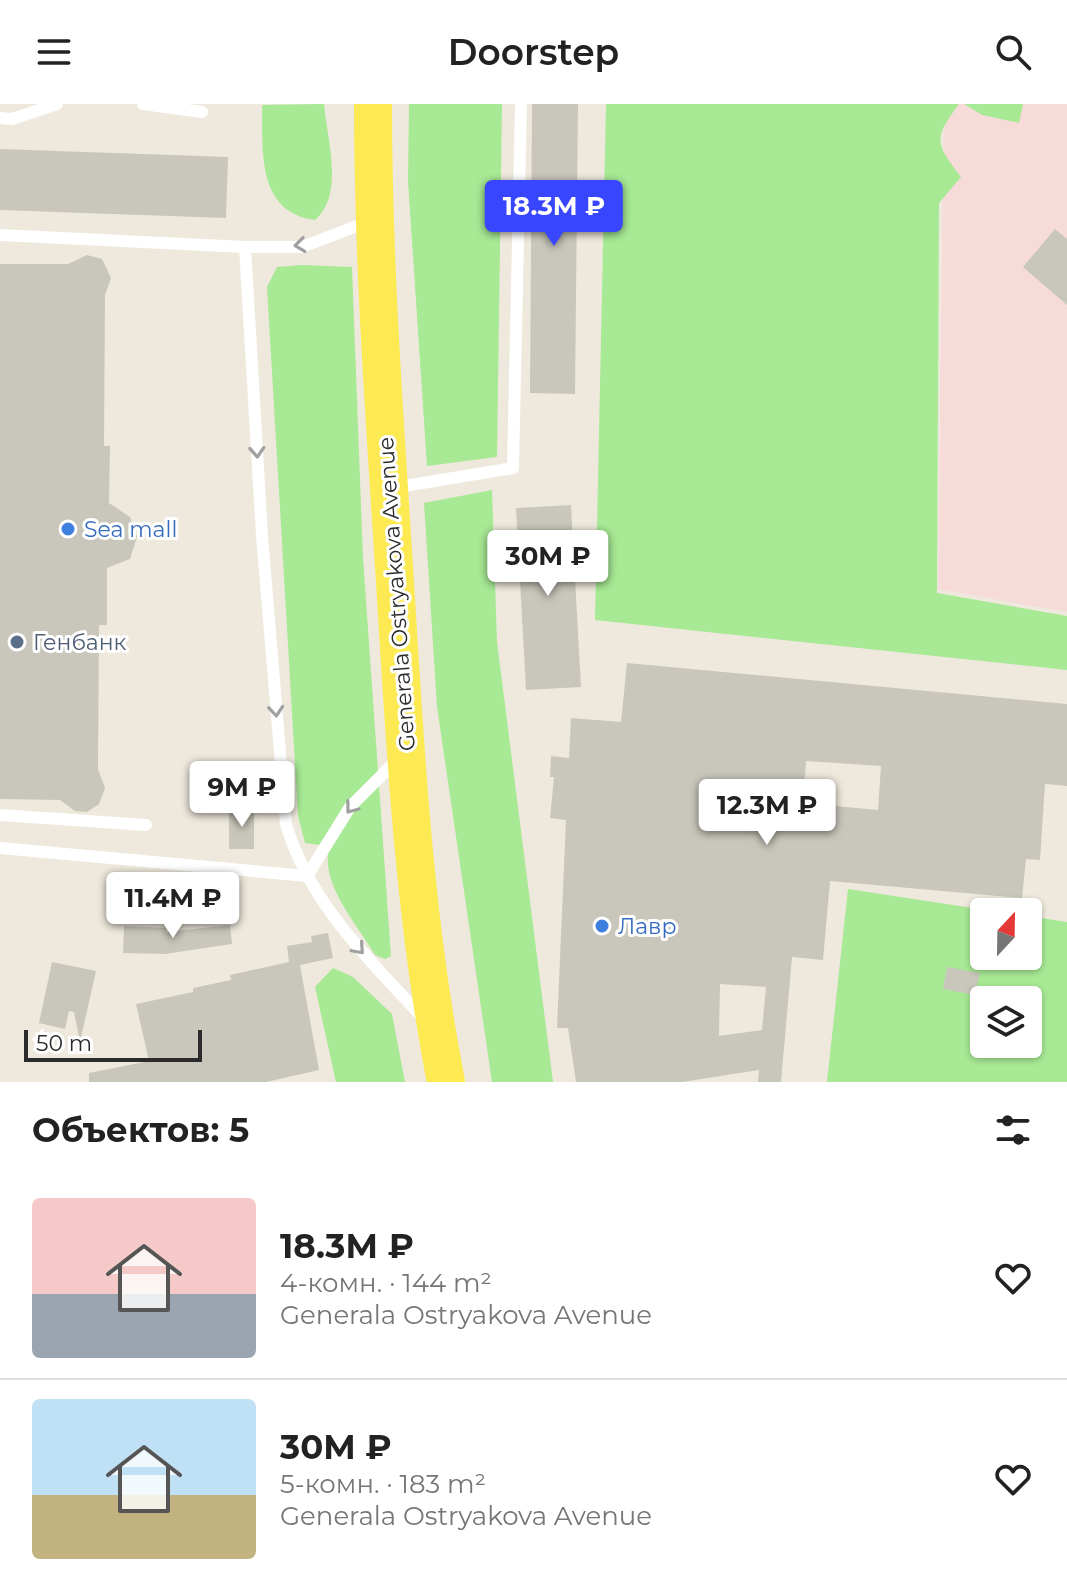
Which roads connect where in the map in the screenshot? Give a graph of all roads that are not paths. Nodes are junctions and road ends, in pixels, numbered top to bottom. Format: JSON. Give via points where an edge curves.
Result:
{"nodes":[{"id":1,"x":57,"y":104,"type":"edge"},
{"id":2,"x":143,"y":104,"type":"edge"},
{"id":3,"x":373,"y":104,"type":"edge"},
{"id":4,"x":521,"y":104,"type":"edge"},
{"id":5,"x":202,"y":112,"type":"dead end"},
{"id":6,"x":0,"y":118,"type":"edge"},
{"id":7,"x":373,"y":220,"type":"junction"},
{"id":8,"x":0,"y":235,"type":"edge"},
{"id":9,"x":245,"y":247,"type":"junction"},
{"id":10,"x":389,"y":489,"type":"junction"},
{"id":11,"x":405,"y":752,"type":"junction"},
{"id":12,"x":0,"y":815,"type":"edge"},
{"id":13,"x":146,"y":825,"type":"dead end"},
{"id":14,"x":0,"y":848,"type":"edge"},
{"id":15,"x":307,"y":876,"type":"junction"},
{"id":16,"x":436,"y":1032,"type":"junction"},
{"id":17,"x":446,"y":1082,"type":"edge"}],
"edges":[{"from":1,"to":6,"type":"lane"},
{"from":2,"to":5,"type":"lane"},
{"from":3,"to":7,"type":"main road","name":"Generala Ostryakova Avenue"},
{"from":4,"to":10,"type":"lane","via":[[513,468]]},
{"from":7,"to":9,"type":"lane","one_way":true,"via":[[302,247]]},
{"from":7,"to":10,"type":"main road","name":"Generala Ostryakova Avenue"},
{"from":8,"to":9,"type":"lane"},
{"from":9,"to":15,"type":"lane","one_way":true,"via":[[286,824],[297,863]]},
{"from":10,"to":11,"type":"main road","name":"Generala Ostryakova Avenue"},
{"from":11,"to":15,"type":"lane","one_way":true,"via":[[350,807]]},
{"from":11,"to":16,"type":"main road","name":"Generala Ostryakova Avenue"},
{"from":12,"to":13,"type":"lane"},
{"from":14,"to":15,"type":"lane"},
{"from":15,"to":16,"type":"lane","one_way":true,"via":[[337,924]]},
{"from":16,"to":17,"type":"main road","name":"Generala Ostryakova Avenue"}]}
